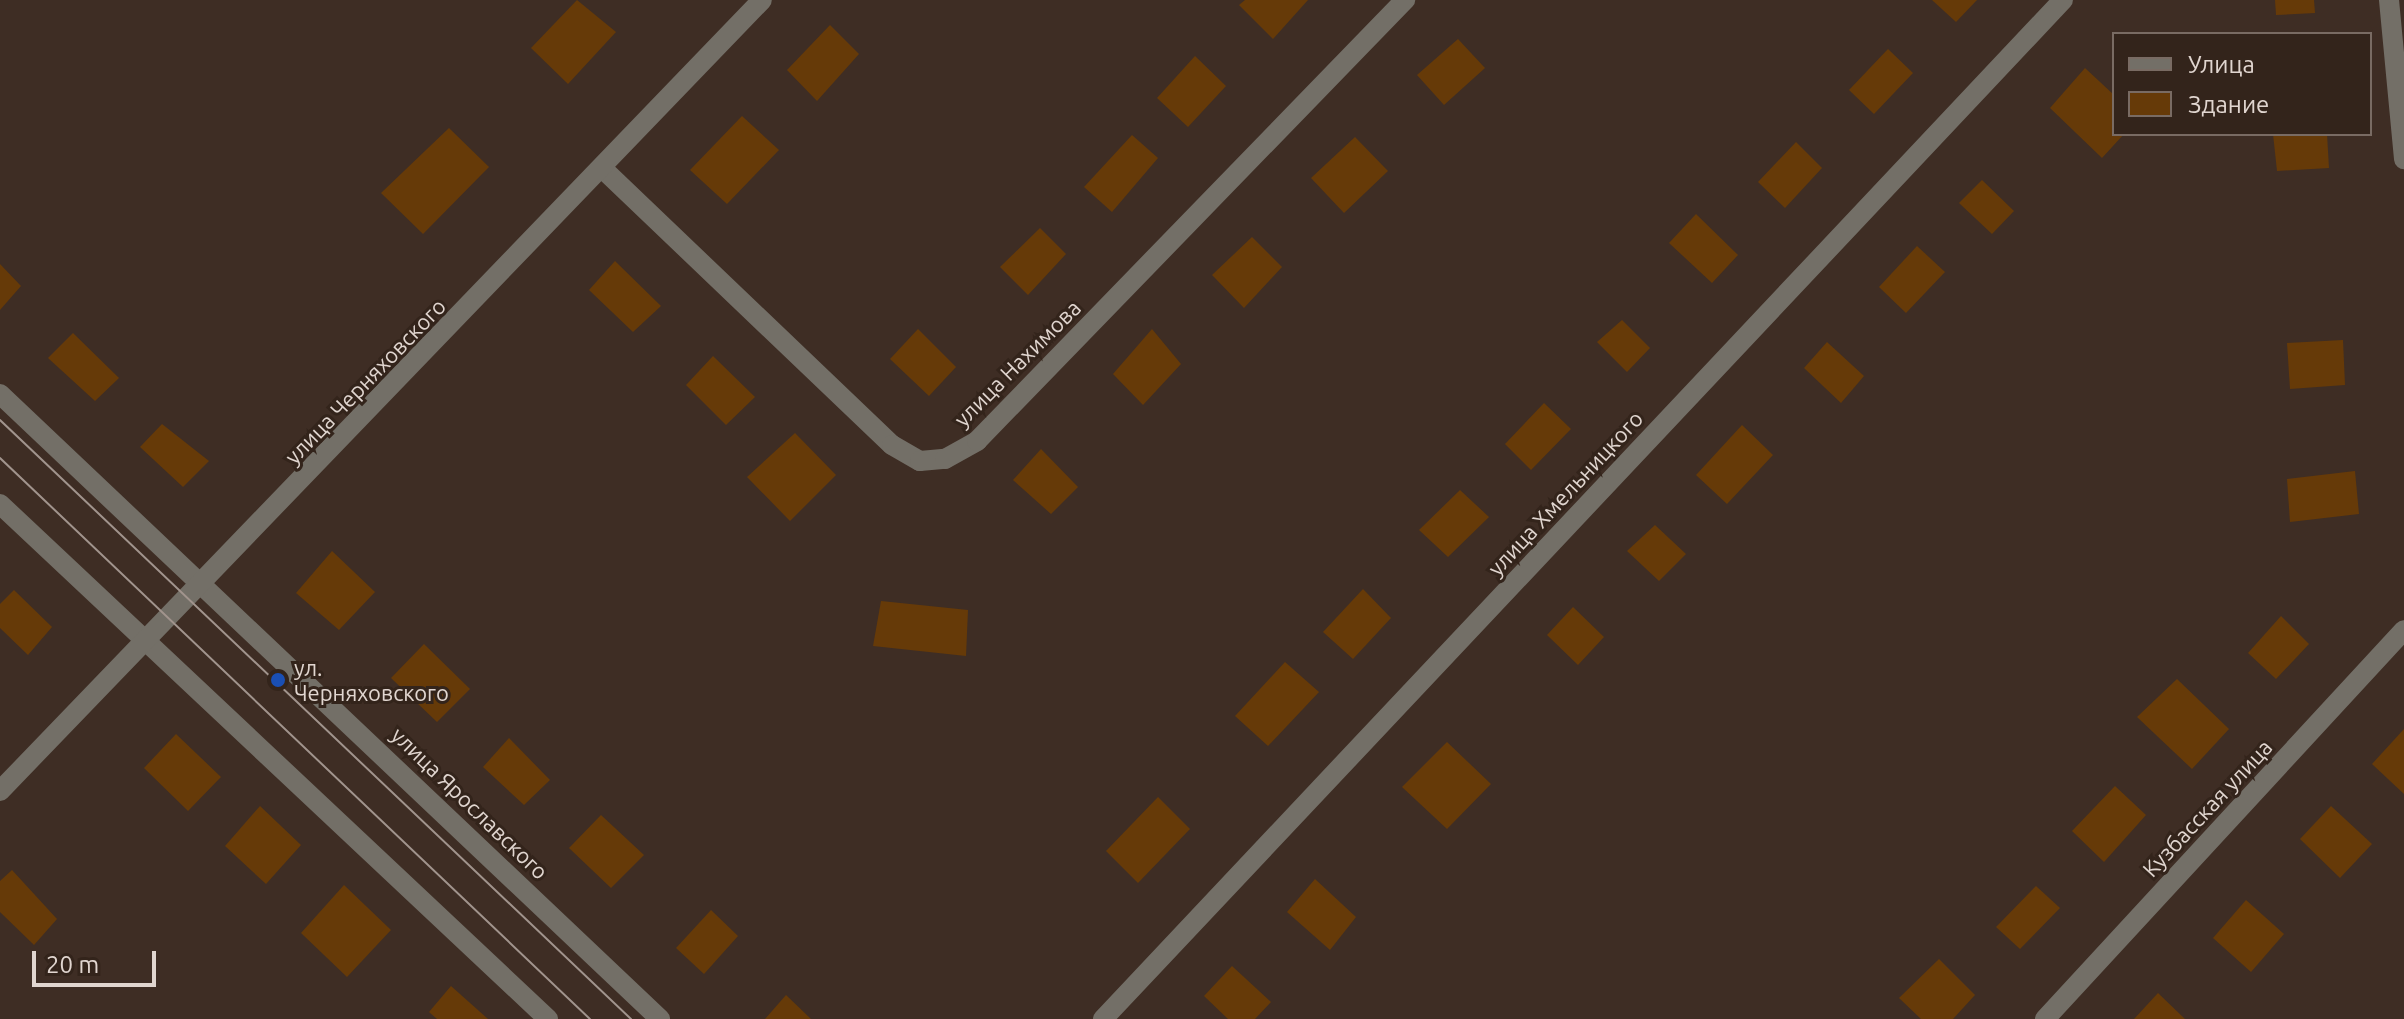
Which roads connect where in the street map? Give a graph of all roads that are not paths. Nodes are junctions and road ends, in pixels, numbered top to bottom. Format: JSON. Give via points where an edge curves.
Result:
{"nodes":[{"id":1,"x":762,"y":0,"type":"edge"},
{"id":2,"x":1405,"y":0,"type":"edge"},
{"id":3,"x":2063,"y":0,"type":"edge"},
{"id":4,"x":2389,"y":0,"type":"edge"},
{"id":5,"x":2404,"y":159,"type":"edge"},
{"id":6,"x":602,"y":168,"type":"junction"},
{"id":7,"x":0,"y":394,"type":"edge"},
{"id":8,"x":0,"y":504,"type":"edge"},
{"id":9,"x":205,"y":583,"type":"junction"},
{"id":10,"x":2404,"y":630,"type":"edge"},
{"id":11,"x":147,"y":643,"type":"junction"},
{"id":12,"x":0,"y":791,"type":"edge"},
{"id":13,"x":548,"y":1019,"type":"edge"},
{"id":14,"x":660,"y":1019,"type":"edge"},
{"id":15,"x":1103,"y":1019,"type":"edge"},
{"id":16,"x":2045,"y":1019,"type":"edge"}],
"edges":[{"from":1,"to":6,"type":"street","name":"улица Черняховского"},
{"from":2,"to":6,"type":"street","name":"улица Нахимова","via":[[977,441],[945,459],[920,461],[892,445]]},
{"from":3,"to":15,"type":"street","name":"улица Хмельницкого"},
{"from":4,"to":5,"type":"street"},
{"from":6,"to":9,"type":"street","name":"улица Черняховского"},
{"from":7,"to":9,"type":"street","name":"улица Ярославского"},
{"from":8,"to":11,"type":"street"},
{"from":9,"to":11,"type":"street","name":"улица Черняховского"},
{"from":9,"to":14,"type":"street","name":"улица Ярославского"},
{"from":10,"to":16,"type":"street","name":"Кузбасская улица"},
{"from":11,"to":12,"type":"street","name":"улица Черняховского"},
{"from":11,"to":13,"type":"street"}]}
